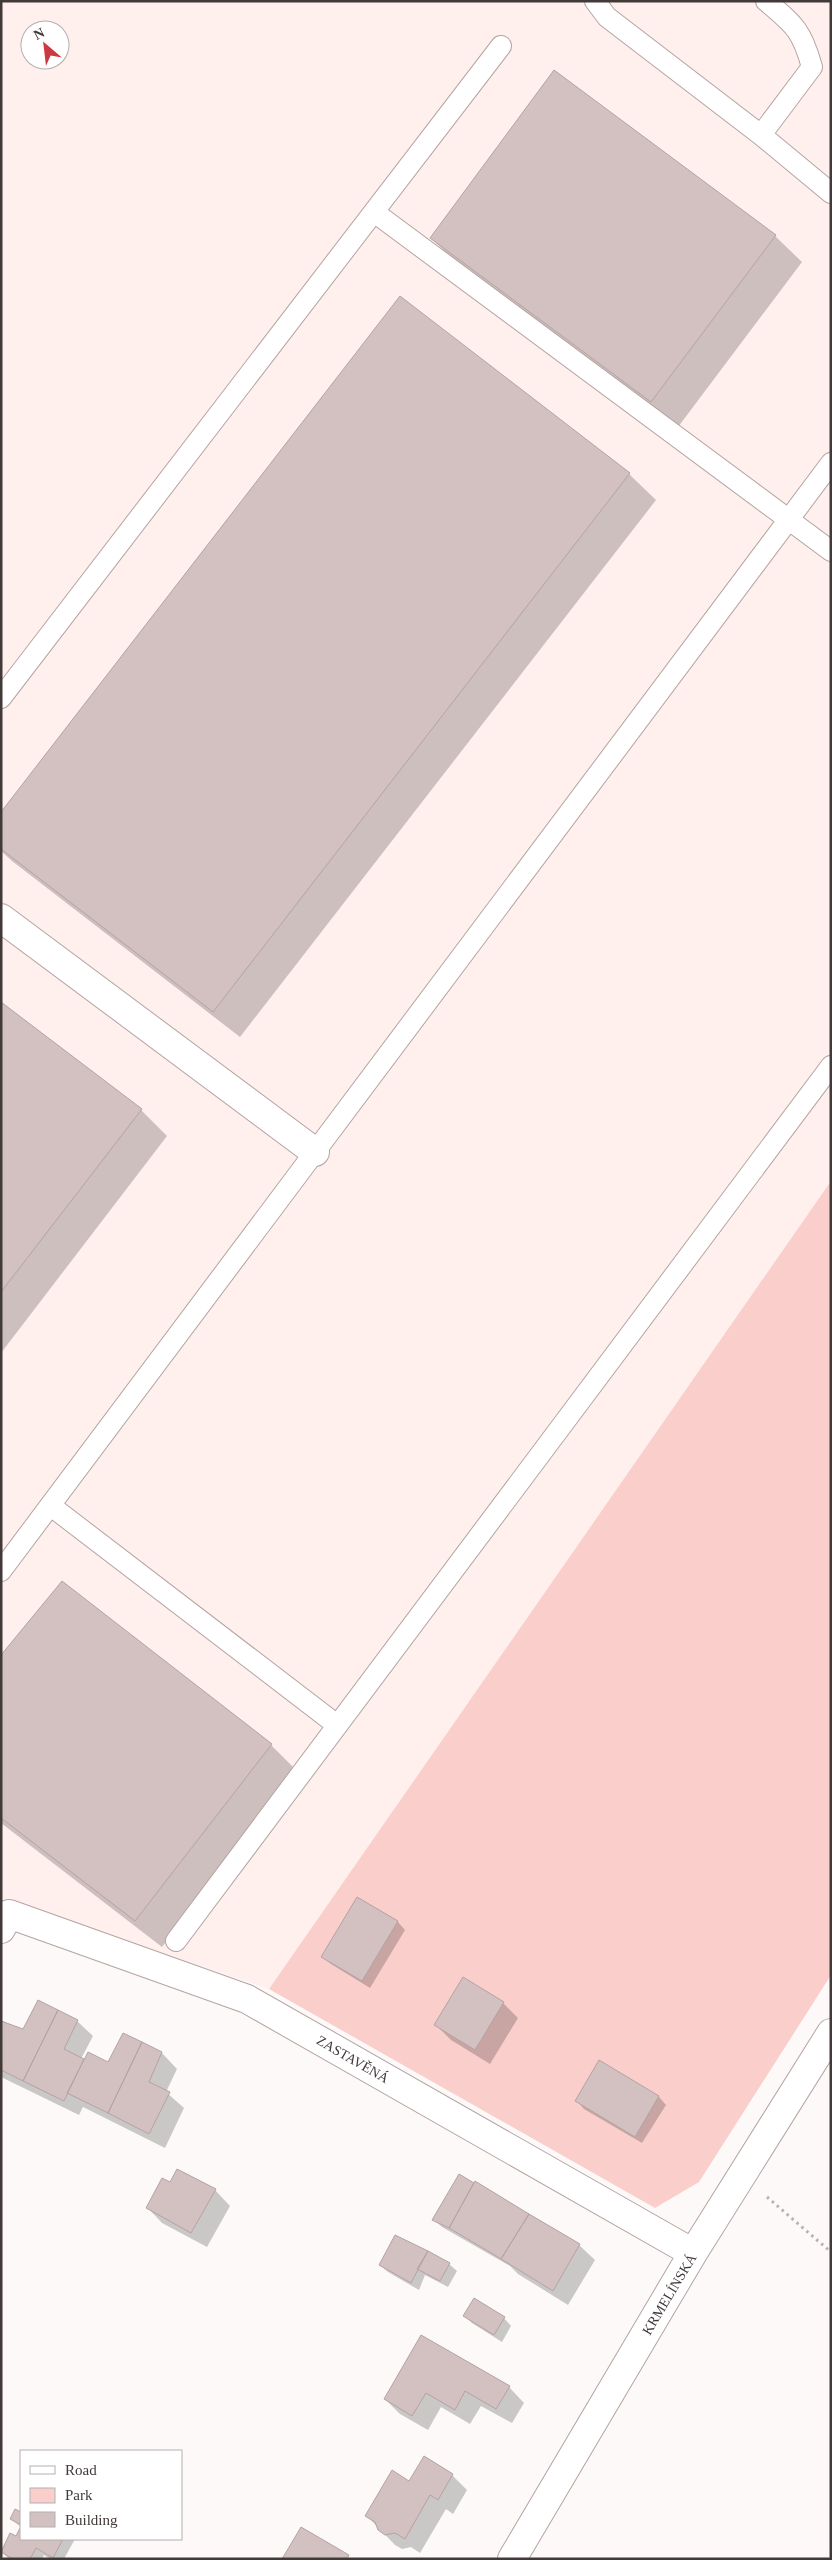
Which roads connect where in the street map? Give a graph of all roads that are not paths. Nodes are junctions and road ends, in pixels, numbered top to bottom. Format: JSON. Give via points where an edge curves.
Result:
{"nodes":[{"id":1,"x":595,"y":1,"type":"edge"},
{"id":2,"x":766,"y":1,"type":"edge"},
{"id":3,"x":501,"y":46,"type":"dead end"},
{"id":4,"x":761,"y":135,"type":"junction"},
{"id":5,"x":831,"y":193,"type":"edge"},
{"id":6,"x":374,"y":212,"type":"junction"},
{"id":7,"x":831,"y":462,"type":"edge"},
{"id":8,"x":788,"y":519,"type":"junction"},
{"id":9,"x":831,"y":551,"type":"edge"},
{"id":10,"x":1,"y":698,"type":"edge"},
{"id":11,"x":1,"y":918,"type":"edge"},
{"id":12,"x":831,"y":1066,"type":"edge"},
{"id":13,"x":315,"y":1152,"type":"junction"},
{"id":14,"x":51,"y":1506,"type":"junction"},
{"id":15,"x":1,"y":1571,"type":"edge"},
{"id":16,"x":337,"y":1725,"type":"junction"},
{"id":17,"x":1,"y":1929,"type":"edge"},
{"id":18,"x":176,"y":1942,"type":"dead end"},
{"id":19,"x":831,"y":2033,"type":"edge"},
{"id":20,"x":693,"y":2253,"type":"junction"},
{"id":21,"x":512,"y":2559,"type":"edge"}],
"edges":[{"from":1,"to":4,"type":"lane","via":[[607,18]]},
{"from":2,"to":4,"type":"lane","via":[[794,24],[805,42],[812,67]]},
{"from":3,"to":6,"type":"lane"},
{"from":4,"to":5,"type":"lane"},
{"from":6,"to":8,"type":"lane"},
{"from":6,"to":10,"type":"lane"},
{"from":7,"to":8,"type":"lane"},
{"from":8,"to":9,"type":"lane"},
{"from":8,"to":13,"type":"lane"},
{"from":11,"to":13,"type":"street"},
{"from":12,"to":16,"type":"lane"},
{"from":13,"to":14,"type":"lane"},
{"from":14,"to":15,"type":"lane"},
{"from":14,"to":16,"type":"lane"},
{"from":16,"to":18,"type":"lane"},
{"from":17,"to":20,"type":"street","name":"ZASTAVĚNÁ","via":[[9,1914],[247,1999]]},
{"from":19,"to":20,"type":"street","name":"KRMELÍNSKÁ"},
{"from":20,"to":21,"type":"street","name":"KRMELÍNSKÁ"}]}
